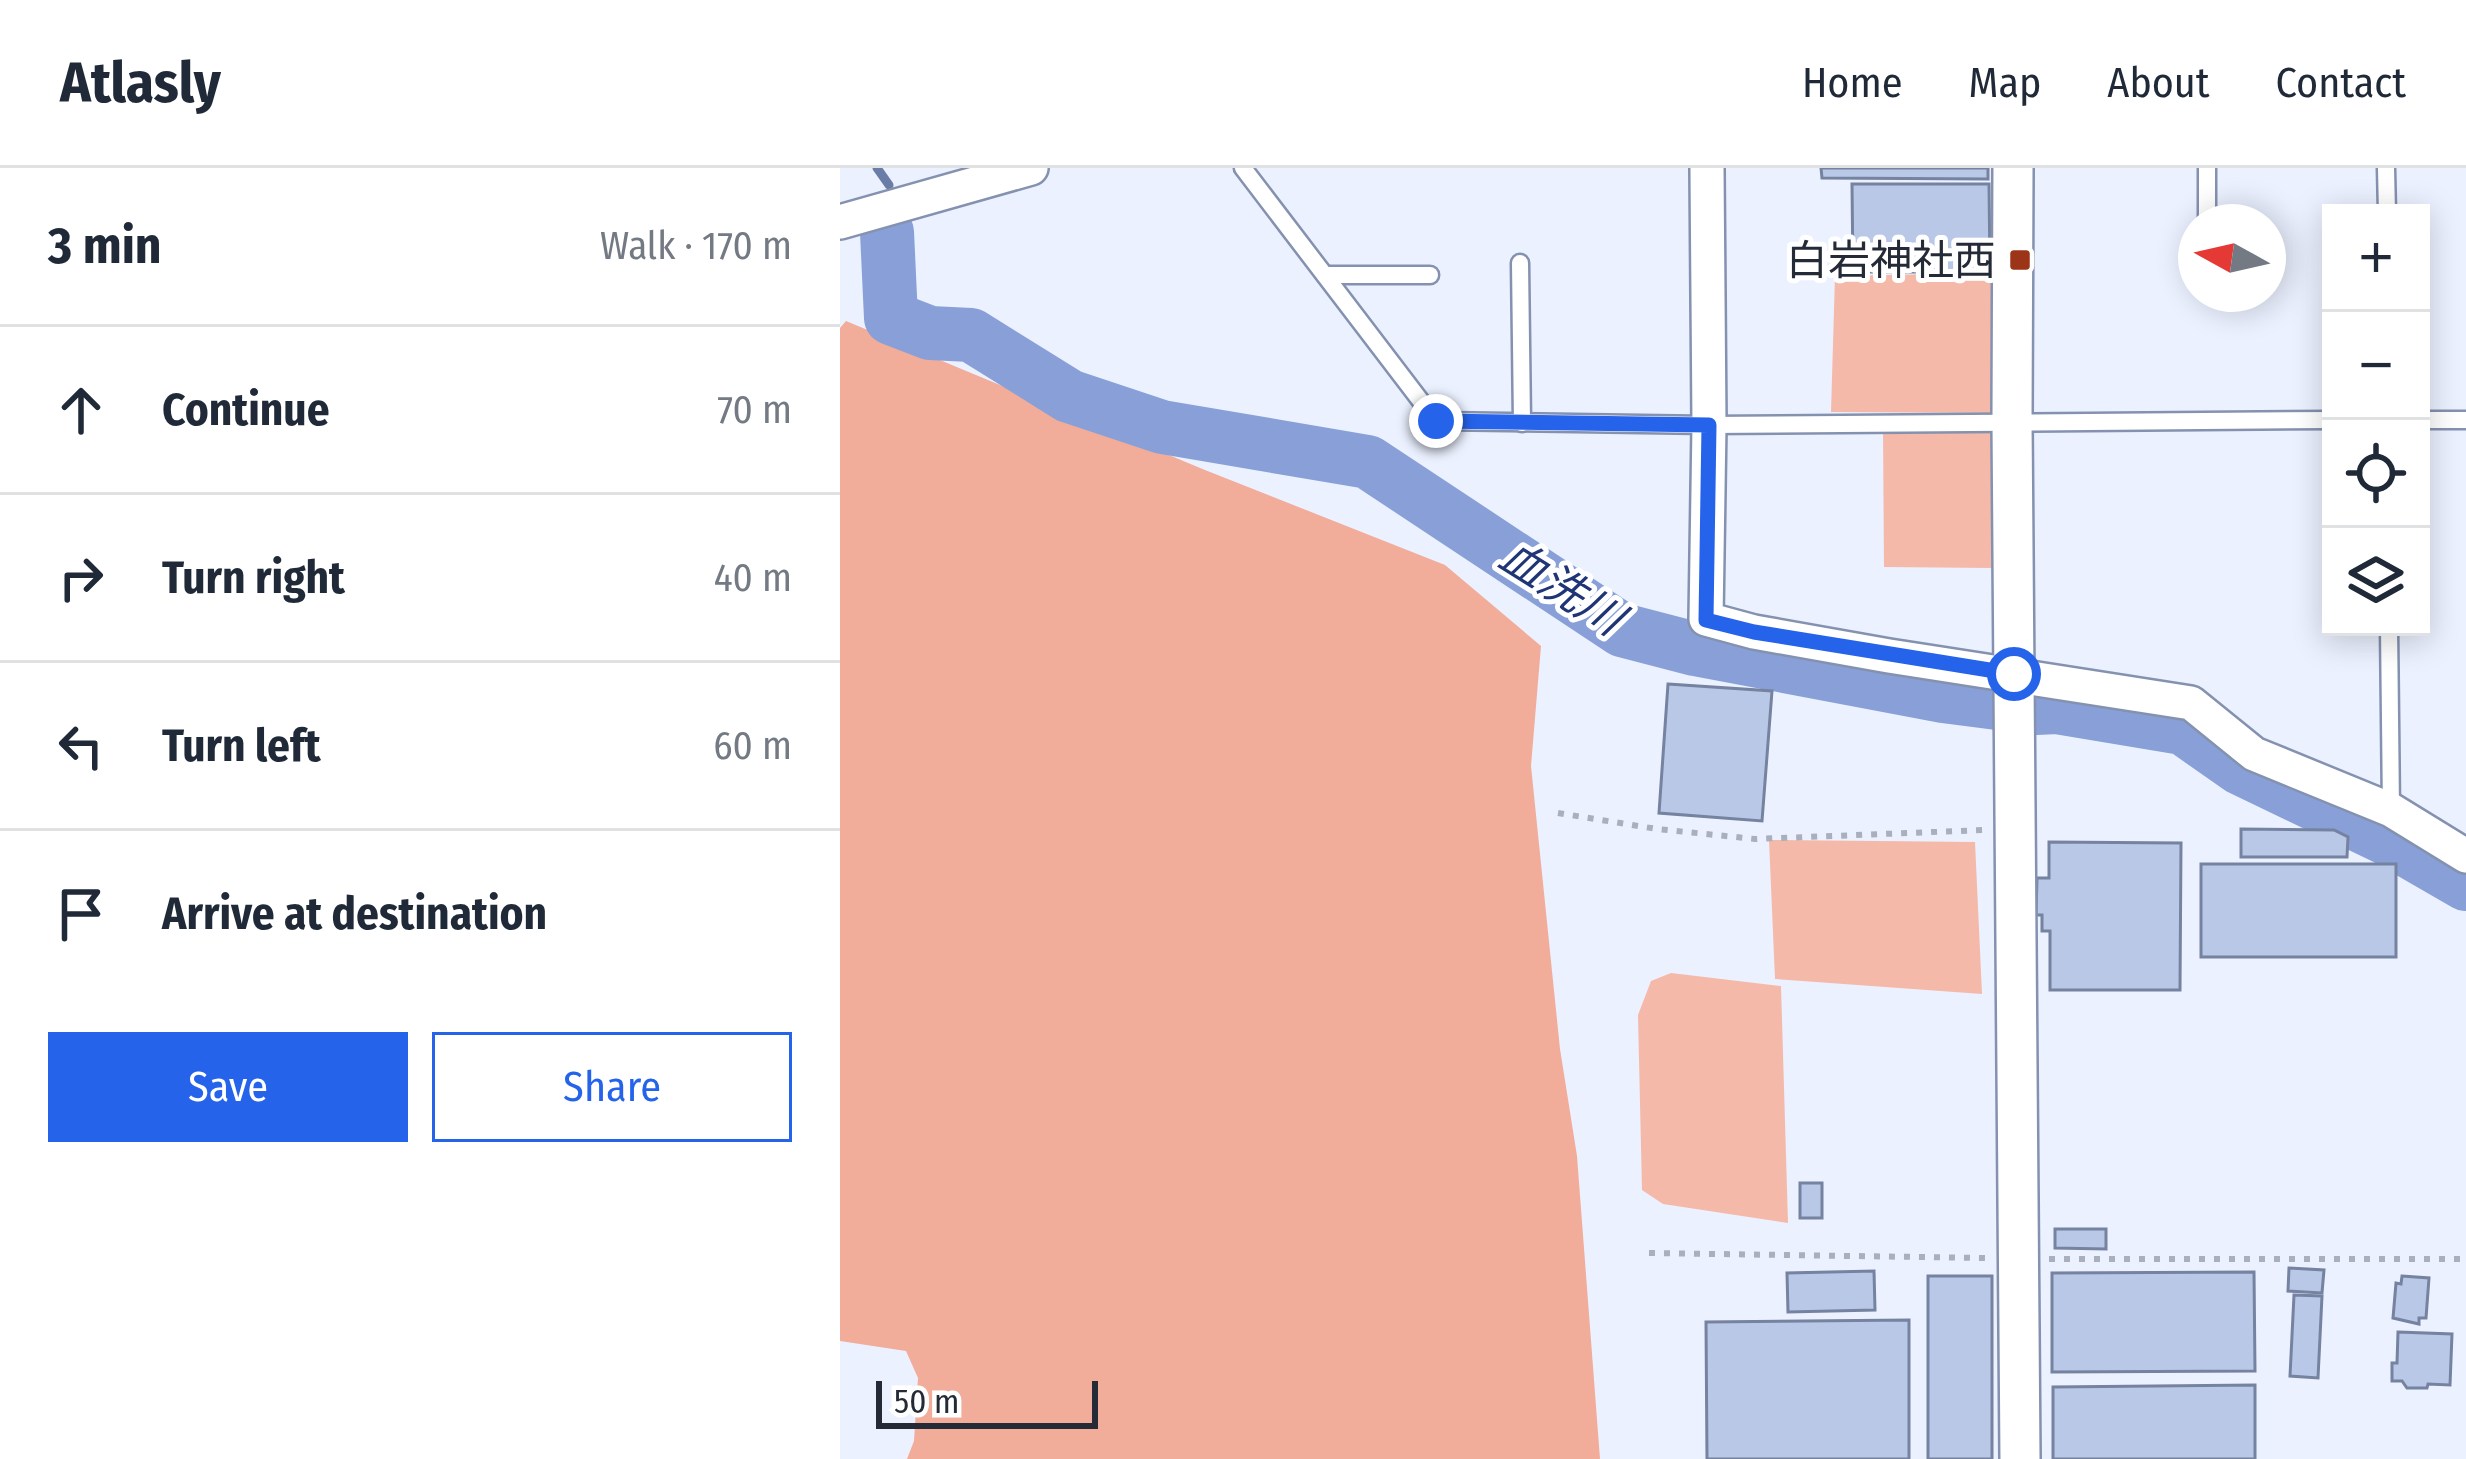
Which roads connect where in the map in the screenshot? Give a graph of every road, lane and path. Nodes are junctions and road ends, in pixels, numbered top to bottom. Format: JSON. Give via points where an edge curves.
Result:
{"nodes":[{"id":1,"x":1031,"y":168,"type":"edge"},
{"id":2,"x":1244,"y":168,"type":"edge"},
{"id":3,"x":1707,"y":168,"type":"edge"},
{"id":4,"x":2014,"y":168,"type":"edge"},
{"id":5,"x":2207,"y":168,"type":"edge"},
{"id":6,"x":2386,"y":168,"type":"edge"},
{"id":7,"x":2207,"y":204,"type":"edge"},
{"id":8,"x":2386,"y":204,"type":"edge"},
{"id":9,"x":840,"y":222,"type":"edge"},
{"id":10,"x":1520,"y":262,"type":"dead end"},
{"id":11,"x":1325,"y":275,"type":"junction"},
{"id":12,"x":1430,"y":275,"type":"dead end"},
{"id":13,"x":2322,"y":420,"type":"edge"},
{"id":14,"x":2430,"y":420,"type":"edge"},
{"id":15,"x":2466,"y":420,"type":"edge"},
{"id":16,"x":2012,"y":422,"type":"junction"},
{"id":17,"x":1522,"y":423,"type":"junction"},
{"id":18,"x":1709,"y":425,"type":"junction"},
{"id":19,"x":2389,"y":636,"type":"edge"},
{"id":20,"x":2014,"y":695,"type":"junction"},
{"id":21,"x":2391,"y":810,"type":"junction"},
{"id":22,"x":1558,"y":813,"type":"dead end"},
{"id":23,"x":2017,"y":829,"type":"junction"},
{"id":24,"x":2466,"y":856,"type":"edge"},
{"id":25,"x":1649,"y":1253,"type":"dead end"},
{"id":26,"x":2019,"y":1259,"type":"junction"},
{"id":27,"x":2466,"y":1259,"type":"edge"},
{"id":28,"x":2020,"y":1459,"type":"edge"}],
"edges":[{"from":1,"to":9,"type":"street"},
{"from":2,"to":11,"type":"lane"},
{"from":3,"to":18,"type":"street"},
{"from":4,"to":16,"type":"street"},
{"from":5,"to":7,"type":"lane"},
{"from":6,"to":8,"type":"lane"},
{"from":10,"to":17,"type":"lane"},
{"from":11,"to":12,"type":"lane"},
{"from":11,"to":17,"type":"lane","via":[[1436,421]]},
{"from":13,"to":16,"type":"lane"},
{"from":14,"to":15,"type":"lane"},
{"from":16,"to":18,"type":"lane"},
{"from":16,"to":20,"type":"street"},
{"from":17,"to":18,"type":"lane"},
{"from":18,"to":20,"type":"street","via":[[1706,620]]},
{"from":19,"to":21,"type":"lane"},
{"from":20,"to":21,"type":"street","via":[[2191,704],[2254,754]]},
{"from":20,"to":23,"type":"street"},
{"from":21,"to":24,"type":"street"},
{"from":22,"to":23,"type":"path","via":[[1755,839]]},
{"from":23,"to":26,"type":"street"},
{"from":25,"to":26,"type":"path"},
{"from":26,"to":27,"type":"path"},
{"from":26,"to":28,"type":"street"}]}
